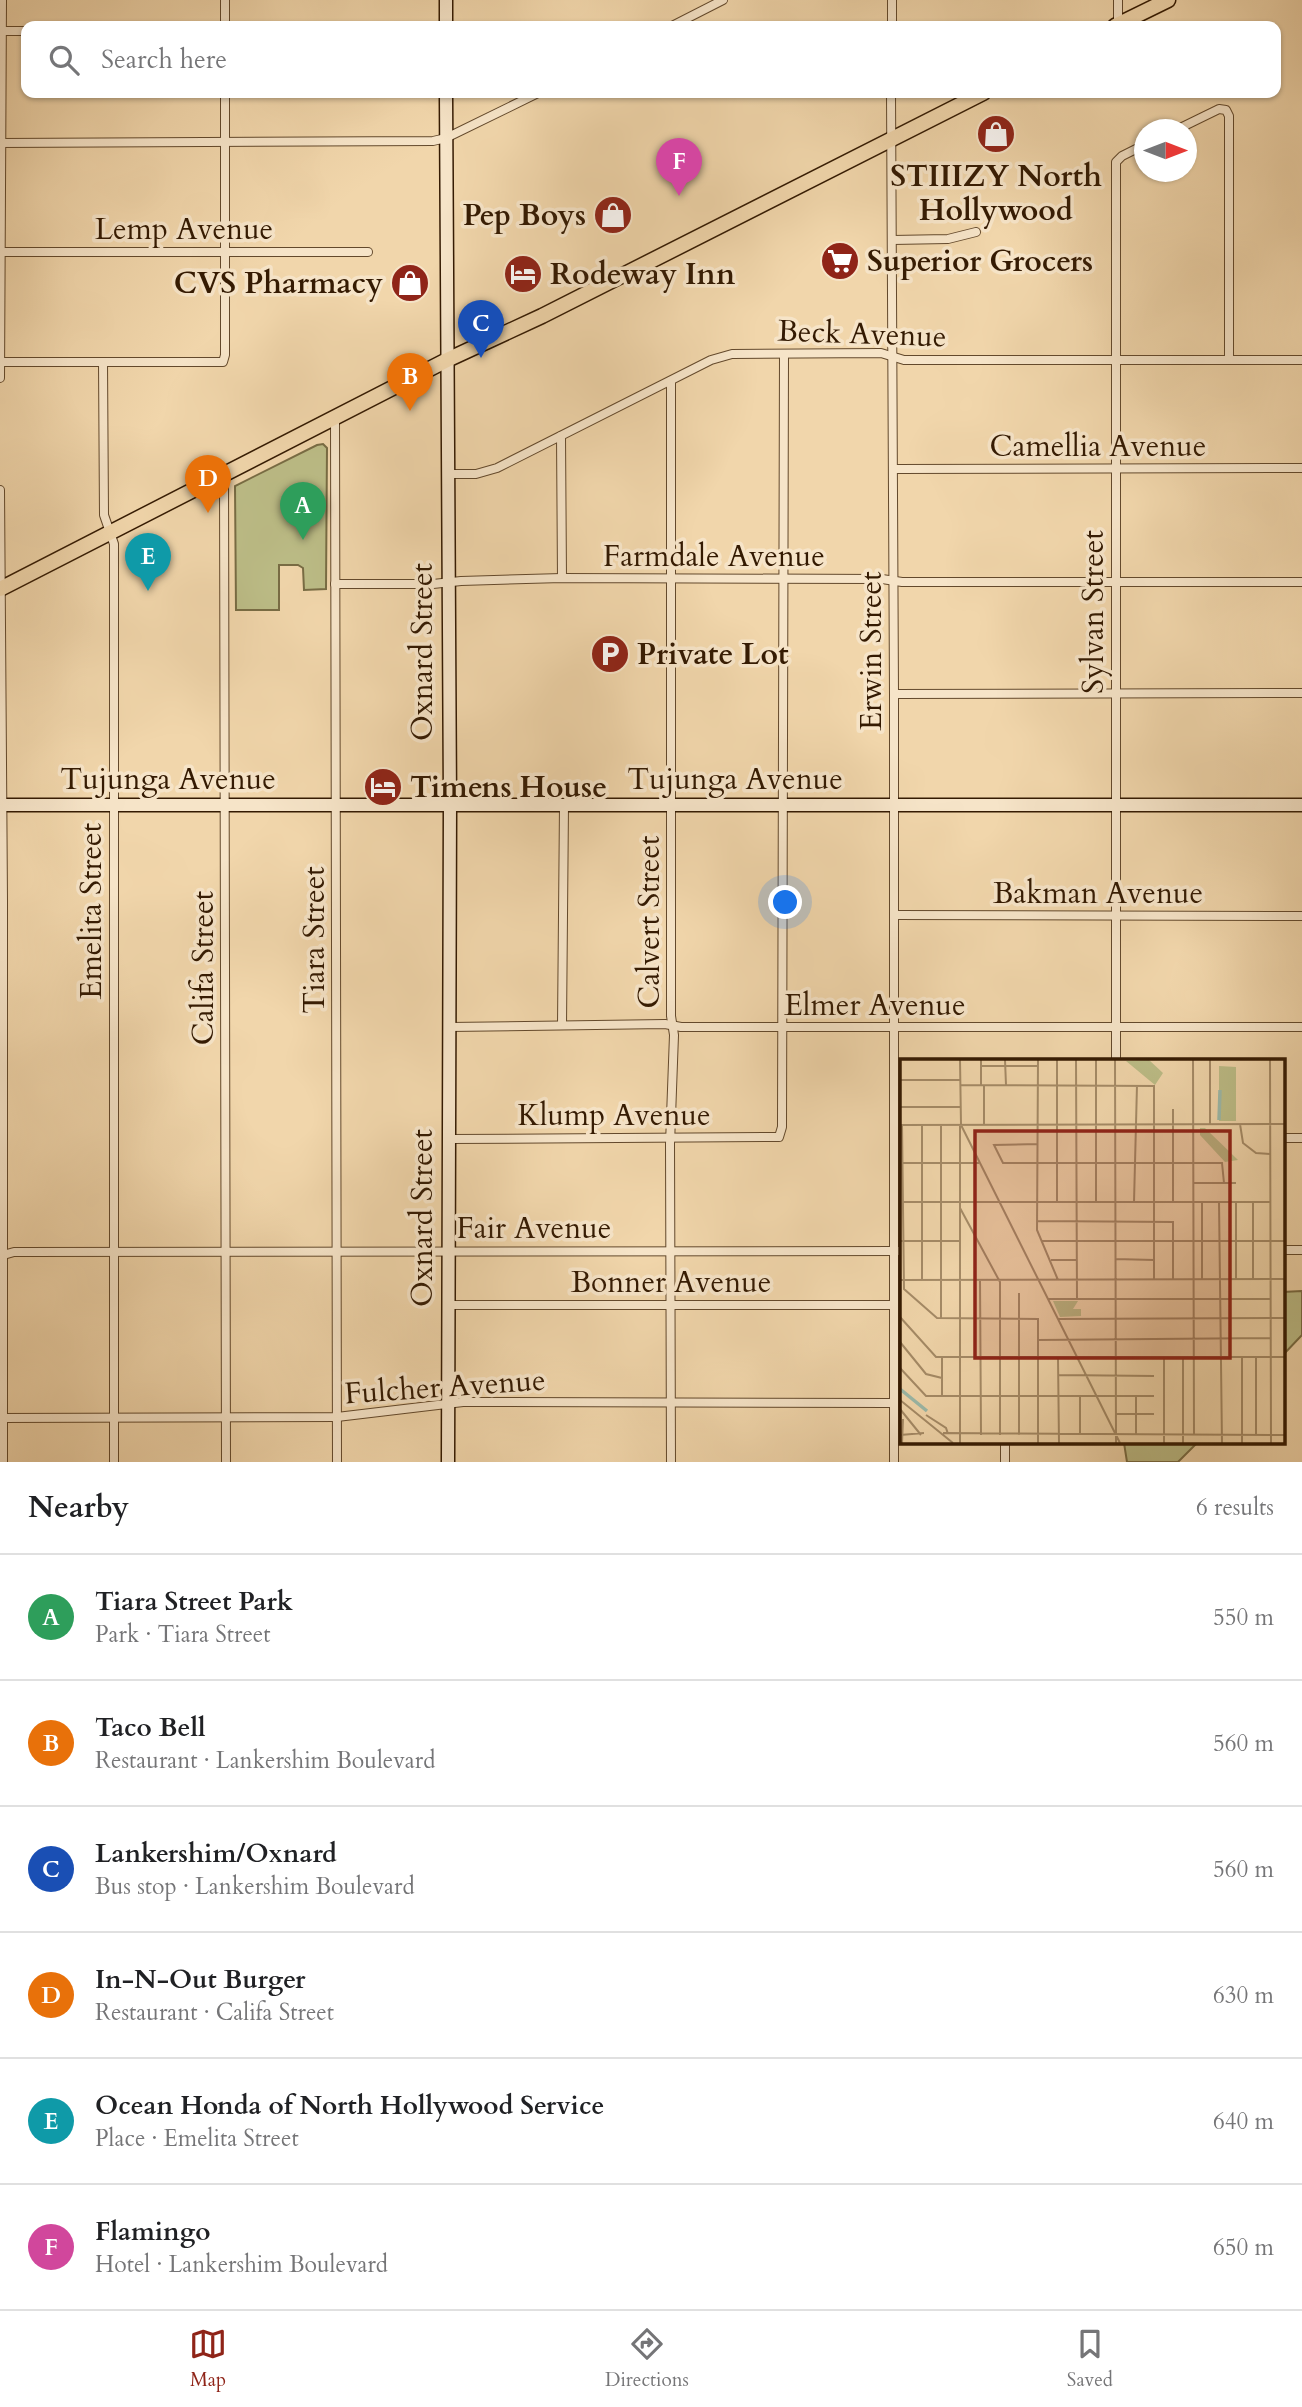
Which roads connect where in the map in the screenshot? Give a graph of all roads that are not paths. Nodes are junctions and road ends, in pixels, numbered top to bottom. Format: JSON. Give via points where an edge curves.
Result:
{"nodes":[{"id":1,"x":2,"y":0,"type":"edge"},
{"id":2,"x":225,"y":0,"type":"edge"},
{"id":3,"x":446,"y":0,"type":"edge"},
{"id":4,"x":723,"y":0,"type":"edge"},
{"id":5,"x":892,"y":0,"type":"edge"},
{"id":6,"x":1118,"y":0,"type":"edge"},
{"id":7,"x":1168,"y":0,"type":"edge"},
{"id":8,"x":225,"y":21,"type":"edge"},
{"id":9,"x":446,"y":21,"type":"edge"},
{"id":10,"x":681,"y":21,"type":"edge"},
{"id":11,"x":892,"y":21,"type":"edge"},
{"id":12,"x":1117,"y":21,"type":"edge"},
{"id":13,"x":1125,"y":21,"type":"edge"},
{"id":14,"x":1,"y":31,"type":"edge"},
{"id":15,"x":21,"y":31,"type":"edge"},
{"id":16,"x":225,"y":98,"type":"edge"},
{"id":17,"x":446,"y":98,"type":"edge"},
{"id":18,"x":528,"y":98,"type":"edge"},
{"id":19,"x":891,"y":98,"type":"edge"},
{"id":20,"x":973,"y":98,"type":"edge"},
{"id":21,"x":1197,"y":120,"type":"edge"},
{"id":22,"x":446,"y":138,"type":"junction"},
{"id":23,"x":891,"y":140,"type":"junction"},
{"id":24,"x":1,"y":143,"type":"edge"},
{"id":25,"x":225,"y":143,"type":"junction"},
{"id":26,"x":1134,"y":150,"type":"edge"},
{"id":27,"x":976,"y":232,"type":"dead end"},
{"id":28,"x":892,"y":240,"type":"junction"},
{"id":29,"x":225,"y":251,"type":"junction"},
{"id":30,"x":0,"y":252,"type":"edge"},
{"id":31,"x":368,"y":252,"type":"dead end"},
{"id":32,"x":784,"y":354,"type":"junction"},
{"id":33,"x":893,"y":356,"type":"junction"},
{"id":34,"x":447,"y":360,"type":"junction"},
{"id":35,"x":1115,"y":360,"type":"junction"},
{"id":36,"x":1228,"y":360,"type":"junction"},
{"id":37,"x":1302,"y":360,"type":"edge"},
{"id":38,"x":0,"y":362,"type":"edge"},
{"id":39,"x":103,"y":362,"type":"junction"},
{"id":40,"x":0,"y":378,"type":"edge"},
{"id":41,"x":671,"y":381,"type":"junction"},
{"id":42,"x":335,"y":418,"type":"junction"},
{"id":43,"x":561,"y":436,"type":"junction"},
{"id":44,"x":893,"y":468,"type":"junction"},
{"id":45,"x":1302,"y":468,"type":"edge"},
{"id":46,"x":1115,"y":469,"type":"junction"},
{"id":47,"x":224,"y":474,"type":"junction"},
{"id":48,"x":447,"y":474,"type":"junction"},
{"id":49,"x":0,"y":491,"type":"edge"},
{"id":50,"x":110,"y":532,"type":"junction"},
{"id":51,"x":562,"y":578,"type":"junction"},
{"id":52,"x":672,"y":578,"type":"junction"},
{"id":53,"x":783,"y":579,"type":"junction"},
{"id":54,"x":448,"y":581,"type":"junction"},
{"id":55,"x":893,"y":581,"type":"junction"},
{"id":56,"x":1115,"y":582,"type":"junction"},
{"id":57,"x":1302,"y":582,"type":"edge"},
{"id":58,"x":335,"y":584,"type":"junction"},
{"id":59,"x":1,"y":588,"type":"edge"},
{"id":60,"x":1116,"y":693,"type":"junction"},
{"id":61,"x":1302,"y":693,"type":"edge"},
{"id":62,"x":894,"y":694,"type":"junction"},
{"id":63,"x":450,"y":804,"type":"junction"},
{"id":64,"x":1116,"y":804,"type":"junction"},
{"id":65,"x":2,"y":805,"type":"edge"},
{"id":66,"x":114,"y":805,"type":"junction"},
{"id":67,"x":336,"y":805,"type":"junction"},
{"id":68,"x":564,"y":805,"type":"junction"},
{"id":69,"x":671,"y":805,"type":"junction"},
{"id":70,"x":783,"y":805,"type":"junction"},
{"id":71,"x":894,"y":805,"type":"junction"},
{"id":72,"x":1302,"y":805,"type":"edge"},
{"id":73,"x":225,"y":806,"type":"junction"},
{"id":74,"x":894,"y":915,"type":"junction"},
{"id":75,"x":1116,"y":916,"type":"junction"},
{"id":76,"x":1302,"y":916,"type":"edge"},
{"id":77,"x":562,"y":1025,"type":"junction"},
{"id":78,"x":672,"y":1026,"type":"junction"},
{"id":79,"x":449,"y":1027,"type":"junction"},
{"id":80,"x":782,"y":1027,"type":"junction"},
{"id":81,"x":1115,"y":1027,"type":"junction"},
{"id":82,"x":1302,"y":1027,"type":"edge"},
{"id":83,"x":894,"y":1028,"type":"junction"},
{"id":84,"x":1116,"y":1059,"type":"edge"},
{"id":85,"x":2,"y":1085,"type":"edge"},
{"id":86,"x":671,"y":1137,"type":"junction"},
{"id":87,"x":898,"y":1138,"type":"edge"},
{"id":88,"x":1284,"y":1138,"type":"edge"},
{"id":89,"x":1302,"y":1138,"type":"edge"},
{"id":90,"x":449,"y":1139,"type":"junction"},
{"id":91,"x":1,"y":1196,"type":"edge"},
{"id":92,"x":670,"y":1250,"type":"junction"},
{"id":93,"x":1284,"y":1250,"type":"edge"},
{"id":94,"x":1302,"y":1250,"type":"edge"},
{"id":95,"x":449,"y":1251,"type":"junction"},
{"id":96,"x":897,"y":1251,"type":"edge"},
{"id":97,"x":114,"y":1252,"type":"junction"},
{"id":98,"x":225,"y":1252,"type":"junction"},
{"id":99,"x":337,"y":1252,"type":"junction"},
{"id":100,"x":1,"y":1256,"type":"edge"},
{"id":101,"x":671,"y":1304,"type":"junction"},
{"id":102,"x":448,"y":1305,"type":"junction"},
{"id":103,"x":893,"y":1305,"type":"junction"},
{"id":104,"x":671,"y":1402,"type":"junction"},
{"id":105,"x":894,"y":1403,"type":"junction"},
{"id":106,"x":448,"y":1404,"type":"junction"},
{"id":107,"x":337,"y":1417,"type":"junction"},
{"id":108,"x":2,"y":1418,"type":"edge"},
{"id":109,"x":114,"y":1418,"type":"junction"},
{"id":110,"x":226,"y":1418,"type":"junction"},
{"id":111,"x":1005,"y":1444,"type":"edge"},
{"id":112,"x":3,"y":1462,"type":"edge"},
{"id":113,"x":114,"y":1462,"type":"edge"},
{"id":114,"x":226,"y":1462,"type":"edge"},
{"id":115,"x":337,"y":1462,"type":"edge"},
{"id":116,"x":448,"y":1462,"type":"edge"},
{"id":117,"x":671,"y":1462,"type":"edge"},
{"id":118,"x":894,"y":1462,"type":"edge"},
{"id":119,"x":1005,"y":1462,"type":"edge"}],
"edges":[{"from":1,"to":14,"type":"street"},
{"from":2,"to":8,"type":"street"},
{"from":3,"to":9,"type":"main road"},
{"from":4,"to":10,"type":"street"},
{"from":5,"to":11,"type":"street"},
{"from":6,"to":12,"type":"street"},
{"from":7,"to":13,"type":"main road"},
{"from":14,"to":15,"type":"street"},
{"from":14,"to":24,"type":"street"},
{"from":16,"to":25,"type":"street"},
{"from":17,"to":22,"type":"main road","name":"Oxnard Street"},
{"from":18,"to":22,"type":"street"},
{"from":19,"to":23,"type":"street","name":"Erwin Street"},
{"from":20,"to":23,"type":"main road"},
{"from":21,"to":36,"type":"street","via":[[1219,109],[1229,116]]},
{"from":22,"to":25,"type":"street"},
{"from":22,"to":34,"type":"main road","name":"Oxnard Street"},
{"from":23,"to":28,"type":"street","name":"Erwin Street"},
{"from":23,"to":34,"type":"main road"},
{"from":24,"to":25,"type":"street"},
{"from":24,"to":30,"type":"street"},
{"from":25,"to":29,"type":"street"},
{"from":26,"to":35,"type":"street","name":"Sylvan Street","via":[[1116,162]]},
{"from":27,"to":28,"type":"street","via":[[948,239]]},
{"from":28,"to":33,"type":"street","name":"Erwin Street"},
{"from":29,"to":30,"type":"street","name":"Lemp Avenue"},
{"from":29,"to":31,"type":"street","name":"Lemp Avenue"},
{"from":29,"to":39,"type":"street","via":[[223,362]]},
{"from":30,"to":38,"type":"street"},
{"from":32,"to":33,"type":"street","name":"Beck Avenue"},
{"from":32,"to":41,"type":"street","name":"Beck Avenue","via":[[732,354]]},
{"from":32,"to":53,"type":"street"},
{"from":33,"to":35,"type":"street","name":"Beck Avenue","via":[[904,360]]},
{"from":33,"to":44,"type":"street","name":"Erwin Street"},
{"from":34,"to":42,"type":"main road"},
{"from":34,"to":48,"type":"main road","name":"Oxnard Street"},
{"from":35,"to":36,"type":"street","name":"Beck Avenue"},
{"from":35,"to":46,"type":"street","name":"Sylvan Street"},
{"from":36,"to":37,"type":"street","name":"Beck Avenue"},
{"from":38,"to":39,"type":"street"},
{"from":38,"to":40,"type":"street"},
{"from":39,"to":50,"type":"street","name":"Emelita Street","via":[[104,515]]},
{"from":41,"to":43,"type":"street","name":"Beck Avenue"},
{"from":41,"to":52,"type":"street","name":"Calvert Street"},
{"from":42,"to":47,"type":"main road"},
{"from":42,"to":58,"type":"street","name":"Tiara Street"},
{"from":43,"to":48,"type":"street","name":"Beck Avenue","via":[[497,468]]},
{"from":43,"to":51,"type":"street"},
{"from":44,"to":46,"type":"street","name":"Camellia Avenue"},
{"from":44,"to":55,"type":"street","name":"Erwin Street"},
{"from":45,"to":46,"type":"street","name":"Camellia Avenue"},
{"from":46,"to":56,"type":"street","name":"Sylvan Street"},
{"from":47,"to":50,"type":"main road"},
{"from":47,"to":73,"type":"street","name":"Califa Street"},
{"from":48,"to":54,"type":"main road","name":"Oxnard Street"},
{"from":49,"to":59,"type":"street"},
{"from":50,"to":59,"type":"main road"},
{"from":50,"to":66,"type":"street","name":"Emelita Street","via":[[114,544]]},
{"from":51,"to":52,"type":"street","name":"Farmdale Avenue"},
{"from":51,"to":54,"type":"street","name":"Farmdale Avenue"},
{"from":52,"to":53,"type":"street","name":"Farmdale Avenue"},
{"from":52,"to":69,"type":"street","name":"Calvert Street"},
{"from":53,"to":55,"type":"street","name":"Farmdale Avenue"},
{"from":53,"to":70,"type":"street"},
{"from":54,"to":58,"type":"street","name":"Farmdale Avenue"},
{"from":54,"to":63,"type":"main road","name":"Oxnard Street"},
{"from":55,"to":56,"type":"street","name":"Farmdale Avenue"},
{"from":55,"to":62,"type":"street","name":"Erwin Street"},
{"from":56,"to":57,"type":"street","name":"Farmdale Avenue"},
{"from":56,"to":60,"type":"street","name":"Sylvan Street"},
{"from":58,"to":67,"type":"street","name":"Tiara Street"},
{"from":59,"to":65,"type":"street"},
{"from":60,"to":61,"type":"street"},
{"from":60,"to":62,"type":"street"},
{"from":60,"to":64,"type":"street","name":"Sylvan Street"},
{"from":62,"to":71,"type":"street","name":"Erwin Street"},
{"from":63,"to":67,"type":"main road","name":"Tujunga Avenue"},
{"from":63,"to":68,"type":"main road","name":"Tujunga Avenue"},
{"from":63,"to":79,"type":"main road","name":"Oxnard Street"},
{"from":64,"to":71,"type":"main road","name":"Tujunga Avenue"},
{"from":64,"to":72,"type":"main road","name":"Tujunga Avenue"},
{"from":64,"to":75,"type":"street","name":"Sylvan Street"},
{"from":65,"to":66,"type":"main road","name":"Tujunga Avenue"},
{"from":65,"to":85,"type":"street"},
{"from":66,"to":73,"type":"main road","name":"Tujunga Avenue"},
{"from":66,"to":97,"type":"street","name":"Emelita Street"},
{"from":67,"to":73,"type":"main road","name":"Tujunga Avenue"},
{"from":67,"to":99,"type":"street","name":"Tiara Street"},
{"from":68,"to":69,"type":"main road","name":"Tujunga Avenue"},
{"from":68,"to":77,"type":"street"},
{"from":69,"to":70,"type":"main road","name":"Tujunga Avenue"},
{"from":69,"to":78,"type":"street","name":"Calvert Street"},
{"from":70,"to":71,"type":"main road","name":"Tujunga Avenue"},
{"from":70,"to":80,"type":"street"},
{"from":71,"to":74,"type":"street","name":"Erwin Street"},
{"from":73,"to":98,"type":"street","name":"Califa Street"},
{"from":74,"to":75,"type":"street","name":"Bakman Avenue"},
{"from":74,"to":83,"type":"street","name":"Erwin Street"},
{"from":75,"to":76,"type":"street","name":"Bakman Avenue"},
{"from":75,"to":81,"type":"street","name":"Sylvan Street"},
{"from":77,"to":78,"type":"street","name":"Elmer Avenue"},
{"from":77,"to":79,"type":"street","name":"Elmer Avenue"},
{"from":78,"to":80,"type":"street","name":"Elmer Avenue"},
{"from":78,"to":86,"type":"street","name":"Calvert Street"},
{"from":79,"to":90,"type":"main road","name":"Oxnard Street"},
{"from":80,"to":83,"type":"street","name":"Elmer Avenue"},
{"from":80,"to":86,"type":"street","name":"Klump Avenue","via":[[779,1137]]},
{"from":81,"to":82,"type":"street","name":"Elmer Avenue"},
{"from":81,"to":83,"type":"street","name":"Elmer Avenue"},
{"from":81,"to":84,"type":"street","name":"Sylvan Street"},
{"from":83,"to":87,"type":"street","name":"Erwin Street"},
{"from":85,"to":91,"type":"street"},
{"from":86,"to":90,"type":"street","name":"Klump Avenue"},
{"from":86,"to":92,"type":"street","name":"Calvert Street"},
{"from":87,"to":96,"type":"street","name":"Erwin Street"},
{"from":88,"to":89,"type":"street"},
{"from":90,"to":95,"type":"main road","name":"Oxnard Street"},
{"from":91,"to":100,"type":"street"},
{"from":92,"to":95,"type":"street","name":"Fair Avenue"},
{"from":92,"to":96,"type":"street","name":"Fair Avenue"},
{"from":92,"to":101,"type":"street","name":"Calvert Street"},
{"from":93,"to":94,"type":"street"},
{"from":95,"to":99,"type":"street","name":"Fair Avenue"},
{"from":95,"to":102,"type":"main road","name":"Oxnard Street"},
{"from":96,"to":103,"type":"street","name":"Erwin Street"},
{"from":97,"to":98,"type":"street","name":"Fair Avenue"},
{"from":97,"to":100,"type":"street","name":"Fair Avenue","via":[[14,1252]]},
{"from":97,"to":109,"type":"street","name":"Emelita Street"},
{"from":98,"to":99,"type":"street","name":"Fair Avenue"},
{"from":98,"to":110,"type":"street","name":"Califa Street"},
{"from":99,"to":107,"type":"street","name":"Tiara Street"},
{"from":100,"to":108,"type":"street"},
{"from":101,"to":102,"type":"street","name":"Bonner Avenue"},
{"from":101,"to":103,"type":"street","name":"Bonner Avenue"},
{"from":101,"to":104,"type":"street","name":"Calvert Street"},
{"from":102,"to":106,"type":"main road","name":"Oxnard Street"},
{"from":103,"to":105,"type":"street","name":"Erwin Street"},
{"from":104,"to":105,"type":"street","name":"Fulcher Avenue"},
{"from":104,"to":106,"type":"street","name":"Fulcher Avenue"},
{"from":104,"to":117,"type":"street","name":"Calvert Street"},
{"from":105,"to":118,"type":"street","name":"Erwin Street"},
{"from":106,"to":107,"type":"street","name":"Fulcher Avenue"},
{"from":106,"to":116,"type":"main road","name":"Oxnard Street"},
{"from":107,"to":110,"type":"street","name":"Fulcher Avenue"},
{"from":107,"to":115,"type":"street","name":"Tiara Street"},
{"from":108,"to":109,"type":"street","name":"Fulcher Avenue"},
{"from":108,"to":112,"type":"street"},
{"from":109,"to":110,"type":"street","name":"Fulcher Avenue"},
{"from":109,"to":113,"type":"street","name":"Emelita Street"},
{"from":110,"to":114,"type":"street","name":"Califa Street"},
{"from":111,"to":119,"type":"street"}]}
